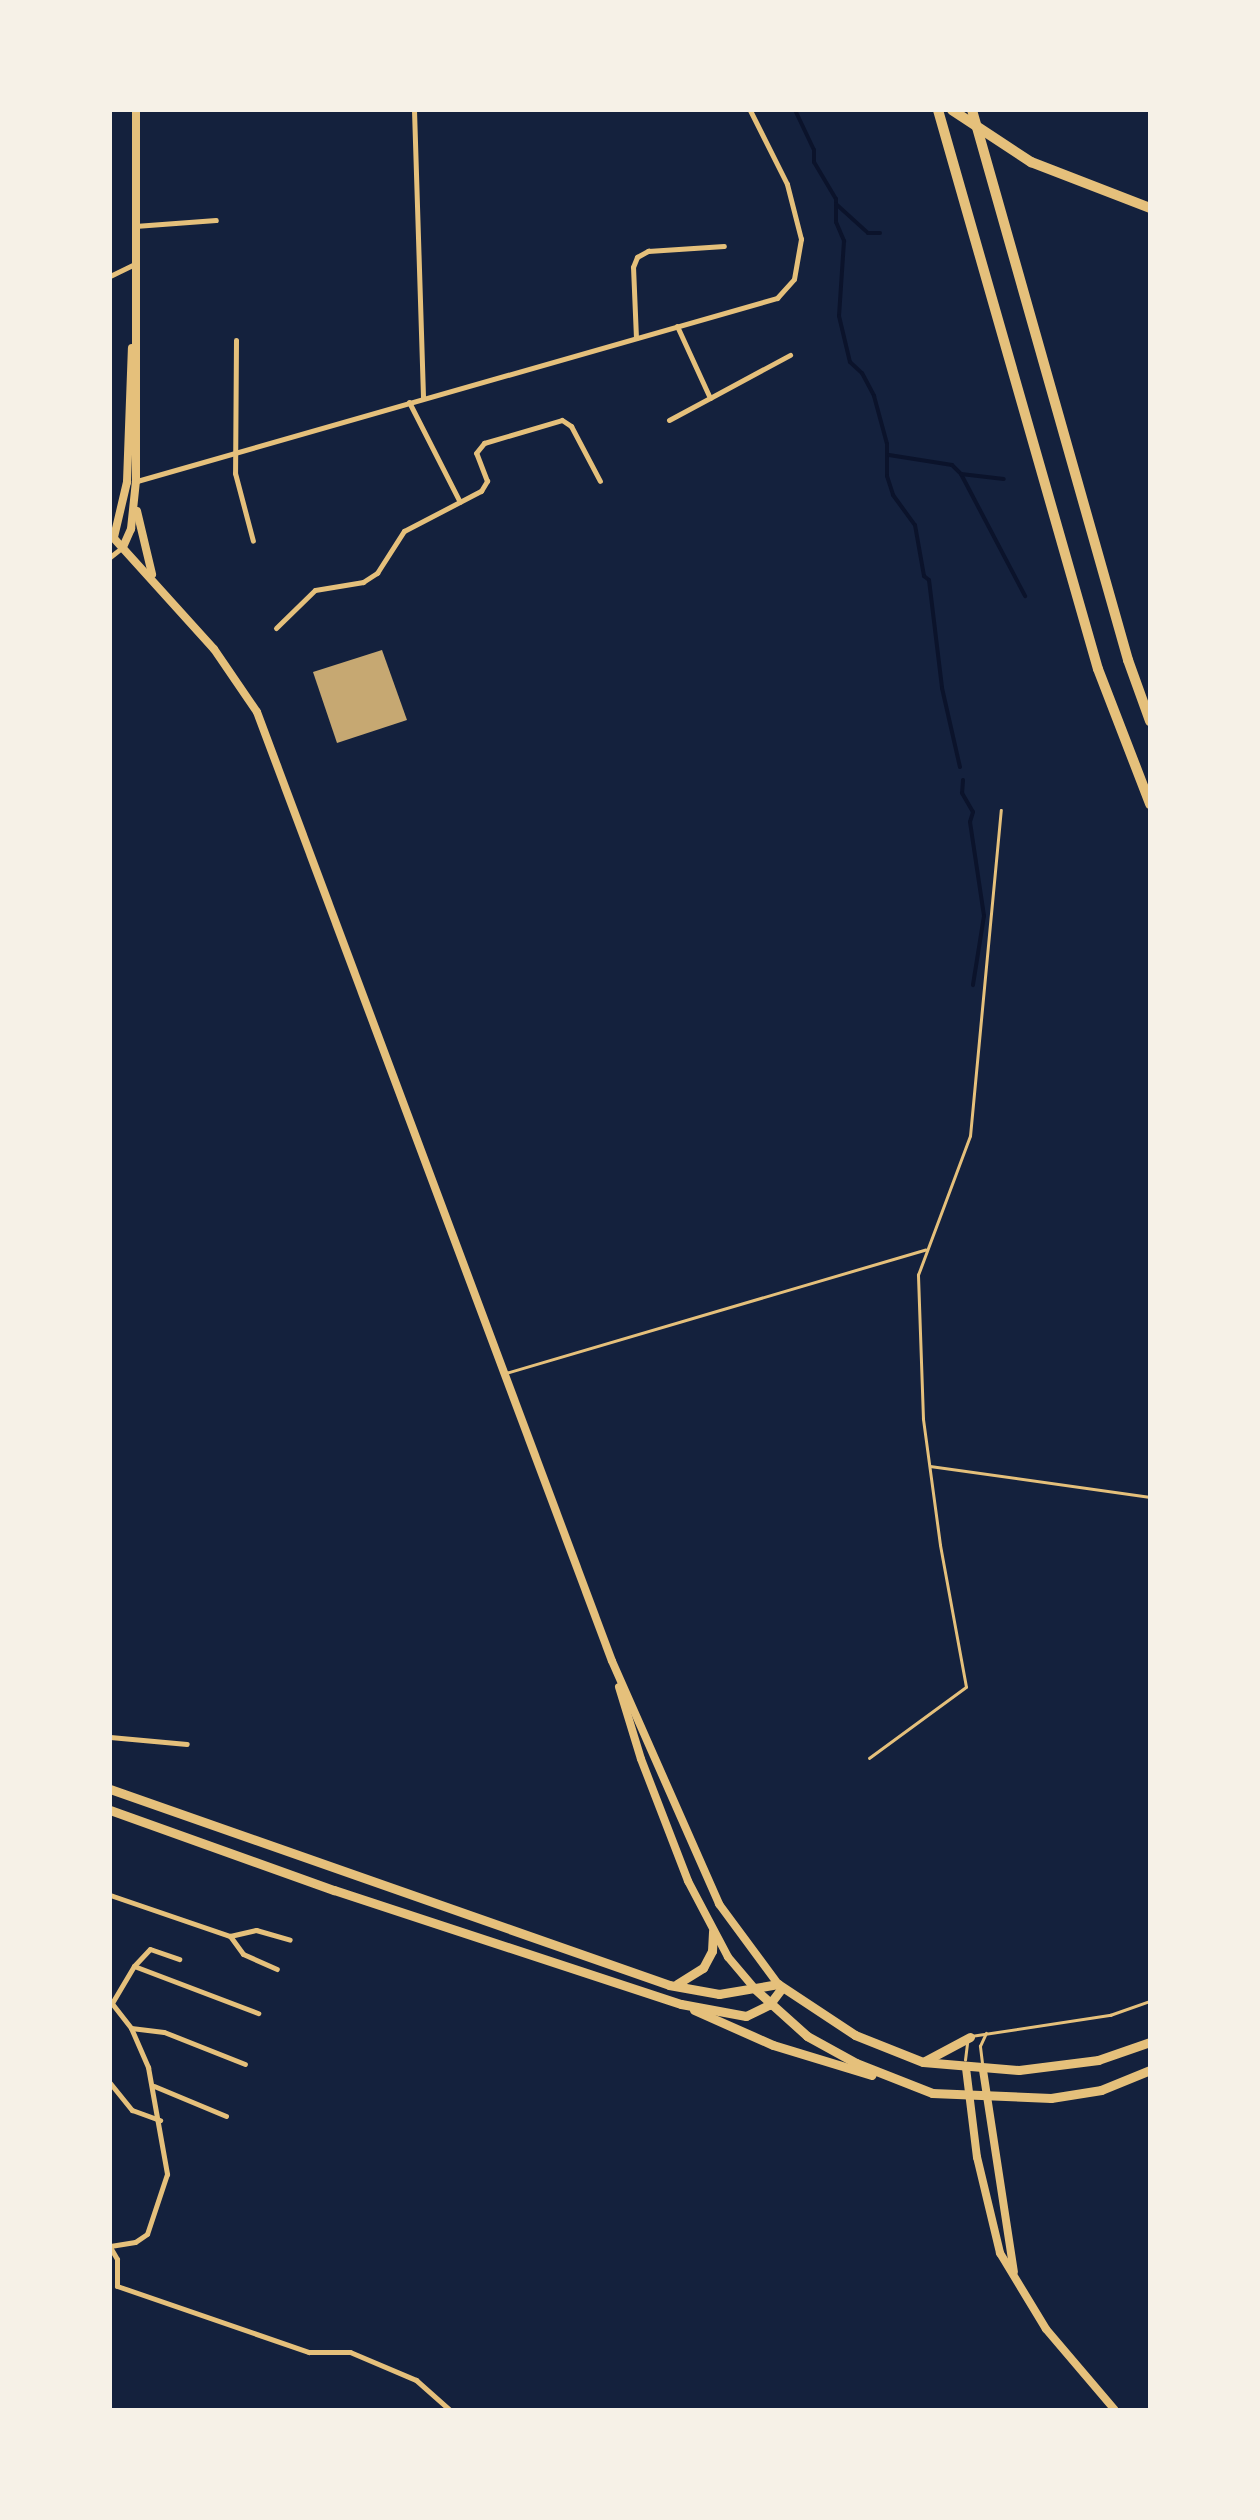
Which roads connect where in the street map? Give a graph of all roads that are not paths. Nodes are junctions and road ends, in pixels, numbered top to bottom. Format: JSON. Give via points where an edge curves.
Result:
{"nodes":[{"id":1,"x":136,"y":110,"type":"edge"},
{"id":2,"x":414,"y":110,"type":"edge"},
{"id":3,"x":750,"y":110,"type":"edge"},
{"id":4,"x":938,"y":110,"type":"edge"},
{"id":5,"x":952,"y":110,"type":"edge"},
{"id":6,"x":972,"y":110,"type":"edge"},
{"id":7,"x":1150,"y":208,"type":"edge"},
{"id":8,"x":216,"y":220,"type":"dead end"},
{"id":9,"x":135,"y":226,"type":"junction"},
{"id":10,"x":724,"y":246,"type":"dead end"},
{"id":11,"x":135,"y":264,"type":"junction"},
{"id":12,"x":110,"y":276,"type":"edge"},
{"id":13,"x":677,"y":326,"type":"junction"},
{"id":14,"x":636,"y":338,"type":"junction"},
{"id":15,"x":236,"y":340,"type":"dead end"},
{"id":16,"x":790,"y":356,"type":"dead end"},
{"id":17,"x":423,"y":398,"type":"junction"},
{"id":18,"x":710,"y":398,"type":"junction"},
{"id":19,"x":409,"y":402,"type":"junction"},
{"id":20,"x":669,"y":420,"type":"dead end"},
{"id":21,"x":235,"y":454,"type":"junction"},
{"id":22,"x":600,"y":481,"type":"dead end"},
{"id":23,"x":132,"y":482,"type":"junction"},
{"id":24,"x":135,"y":502,"type":"junction"},
{"id":25,"x":460,"y":504,"type":"junction"},
{"id":26,"x":111,"y":537,"type":"edge"},
{"id":27,"x":253,"y":541,"type":"dead end"},
{"id":28,"x":123,"y":547,"type":"junction"},
{"id":29,"x":110,"y":557,"type":"edge"},
{"id":30,"x":154,"y":579,"type":"junction"},
{"id":31,"x":276,"y":628,"type":"dead end"},
{"id":32,"x":1150,"y":721,"type":"edge"},
{"id":33,"x":1150,"y":804,"type":"edge"},
{"id":34,"x":1002,"y":810,"type":"dead end"},
{"id":35,"x":927,"y":1249,"type":"junction"},
{"id":36,"x":505,"y":1373,"type":"junction"},
{"id":37,"x":930,"y":1466,"type":"junction"},
{"id":38,"x":1150,"y":1497,"type":"edge"},
{"id":39,"x":613,"y":1664,"type":"junction"},
{"id":40,"x":111,"y":1735,"type":"edge"},
{"id":41,"x":187,"y":1744,"type":"dead end"},
{"id":42,"x":869,"y":1758,"type":"dead end"},
{"id":43,"x":110,"y":1789,"type":"edge"},
{"id":44,"x":158,"y":1805,"type":"junction"},
{"id":45,"x":110,"y":1810,"type":"edge"},
{"id":46,"x":200,"y":1820,"type":"junction"},
{"id":47,"x":153,"y":1823,"type":"junction"},
{"id":48,"x":195,"y":1838,"type":"junction"},
{"id":49,"x":110,"y":1896,"type":"edge"},
{"id":50,"x":713,"y":1931,"type":"junction"},
{"id":51,"x":230,"y":1936,"type":"junction"},
{"id":52,"x":290,"y":1940,"type":"dead end"},
{"id":53,"x":539,"y":1940,"type":"junction"},
{"id":54,"x":534,"y":1956,"type":"junction"},
{"id":55,"x":179,"y":1959,"type":"dead end"},
{"id":56,"x":134,"y":1966,"type":"junction"},
{"id":57,"x":277,"y":1969,"type":"dead end"},
{"id":58,"x":669,"y":1985,"type":"junction"},
{"id":59,"x":780,"y":1986,"type":"junction"},
{"id":60,"x":756,"y":1990,"type":"junction"},
{"id":61,"x":1150,"y":2001,"type":"edge"},
{"id":62,"x":111,"y":2002,"type":"edge"},
{"id":63,"x":682,"y":2004,"type":"junction"},
{"id":64,"x":768,"y":2005,"type":"junction"},
{"id":65,"x":258,"y":2012,"type":"dead end"},
{"id":66,"x":132,"y":2028,"type":"junction"},
{"id":67,"x":987,"y":2032,"type":"junction"},
{"id":68,"x":970,"y":2037,"type":"junction"},
{"id":69,"x":1150,"y":2042,"type":"edge"},
{"id":70,"x":923,"y":2062,"type":"junction"},
{"id":71,"x":245,"y":2064,"type":"dead end"},
{"id":72,"x":966,"y":2068,"type":"junction"},
{"id":73,"x":983,"y":2070,"type":"junction"},
{"id":74,"x":1150,"y":2070,"type":"edge"},
{"id":75,"x":110,"y":2082,"type":"edge"},
{"id":76,"x":154,"y":2086,"type":"junction"},
{"id":77,"x":908,"y":2086,"type":"junction"},
{"id":78,"x":968,"y":2098,"type":"junction"},
{"id":79,"x":990,"y":2099,"type":"junction"},
{"id":80,"x":226,"y":2116,"type":"dead end"},
{"id":81,"x":160,"y":2120,"type":"junction"},
{"id":82,"x":110,"y":2247,"type":"edge"},
{"id":83,"x":1014,"y":2276,"type":"junction"},
{"id":84,"x":114,"y":2287,"type":"edge"},
{"id":85,"x":450,"y":2410,"type":"edge"},
{"id":86,"x":1115,"y":2410,"type":"edge"}],
"edges":[{"from":1,"to":9,"type":"main road"},
{"from":2,"to":17,"type":"street"},
{"from":3,"to":13,"type":"street","via":[[787,184],[801,239],[798,268],[777,298]]},
{"from":4,"to":33,"type":"highway","via":[[1098,669]]},
{"from":5,"to":7,"type":"highway","via":[[1031,162]]},
{"from":6,"to":32,"type":"highway"},
{"from":8,"to":9,"type":"street"},
{"from":9,"to":11,"type":"main road"},
{"from":10,"to":14,"type":"street","via":[[637,257]]},
{"from":11,"to":12,"type":"street"},
{"from":11,"to":23,"type":"main road"},
{"from":13,"to":14,"type":"street"},
{"from":13,"to":18,"type":"street"},
{"from":14,"to":17,"type":"street"},
{"from":15,"to":21,"type":"street"},
{"from":16,"to":18,"type":"street"},
{"from":17,"to":19,"type":"street"},
{"from":18,"to":20,"type":"street"},
{"from":19,"to":21,"type":"street"},
{"from":19,"to":25,"type":"street"},
{"from":21,"to":23,"type":"street"},
{"from":21,"to":27,"type":"street"},
{"from":22,"to":25,"type":"street","via":[[571,426],[557,420],[479,447],[485,487]]},
{"from":23,"to":24,"type":"main road"},
{"from":23,"to":26,"type":"main road"},
{"from":24,"to":28,"type":"main road"},
{"from":24,"to":30,"type":"main road"},
{"from":25,"to":31,"type":"street","via":[[404,531],[377,573],[315,590]]},
{"from":26,"to":28,"type":"main road"},
{"from":28,"to":29,"type":"street"},
{"from":28,"to":30,"type":"main road"},
{"from":30,"to":36,"type":"main road","via":[[257,712]]},
{"from":34,"to":35,"type":"lane","via":[[970,1136]]},
{"from":35,"to":36,"type":"lane"},
{"from":35,"to":37,"type":"lane","via":[[918,1283]]},
{"from":36,"to":39,"type":"main road"},
{"from":37,"to":38,"type":"lane"},
{"from":37,"to":42,"type":"lane","via":[[966,1687]]},
{"from":39,"to":50,"type":"main road","via":[[641,1759]]},
{"from":39,"to":59,"type":"main road","via":[[719,1904]]},
{"from":40,"to":41,"type":"street"},
{"from":43,"to":44,"type":"main road"},
{"from":44,"to":46,"type":"main road"},
{"from":44,"to":47,"type":"main road"},
{"from":45,"to":47,"type":"main road"},
{"from":46,"to":48,"type":"main road"},
{"from":46,"to":53,"type":"main road"},
{"from":47,"to":48,"type":"main road"},
{"from":48,"to":54,"type":"main road"},
{"from":49,"to":51,"type":"street"},
{"from":50,"to":58,"type":"main road","via":[[704,1968]]},
{"from":50,"to":60,"type":"main road"},
{"from":51,"to":52,"type":"street","via":[[256,1930]]},
{"from":51,"to":57,"type":"street","via":[[238,1950]]},
{"from":53,"to":54,"type":"main road"},
{"from":53,"to":58,"type":"main road"},
{"from":54,"to":63,"type":"main road"},
{"from":55,"to":56,"type":"street","via":[[150,1949]]},
{"from":56,"to":62,"type":"street"},
{"from":56,"to":65,"type":"street"},
{"from":58,"to":60,"type":"main road","via":[[719,1994]]},
{"from":59,"to":60,"type":"main road"},
{"from":59,"to":64,"type":"main road"},
{"from":59,"to":70,"type":"main road","via":[[856,2035]]},
{"from":60,"to":64,"type":"main road"},
{"from":61,"to":67,"type":"lane","via":[[1110,2015]]},
{"from":62,"to":66,"type":"street"},
{"from":63,"to":64,"type":"main road","via":[[746,2016]]},
{"from":63,"to":77,"type":"main road","via":[[773,2045]]},
{"from":64,"to":77,"type":"main road","via":[[807,2036]]},
{"from":66,"to":71,"type":"street","via":[[164,2032]]},
{"from":66,"to":76,"type":"street"},
{"from":67,"to":68,"type":"lane"},
{"from":67,"to":73,"type":"lane","via":[[980,2046]]},
{"from":68,"to":70,"type":"main road"},
{"from":68,"to":72,"type":"lane"},
{"from":69,"to":73,"type":"main road","via":[[1061,2066]]},
{"from":70,"to":72,"type":"main road"},
{"from":72,"to":73,"type":"main road"},
{"from":72,"to":78,"type":"main road"},
{"from":73,"to":79,"type":"main road"},
{"from":74,"to":79,"type":"main road","via":[[1101,2090]]},
{"from":75,"to":81,"type":"street","via":[[132,2110]]},
{"from":76,"to":80,"type":"street"},
{"from":76,"to":81,"type":"street"},
{"from":77,"to":78,"type":"main road"},
{"from":78,"to":79,"type":"main road"},
{"from":78,"to":83,"type":"main road","via":[[990,2216]]},
{"from":79,"to":83,"type":"main road"},
{"from":81,"to":82,"type":"street","via":[[167,2174],[152,2224],[142,2239]]},
{"from":82,"to":84,"type":"street","via":[[117,2260]]},
{"from":83,"to":86,"type":"main road","via":[[1066,2357]]},
{"from":84,"to":85,"type":"street","via":[[309,2352],[350,2352],[416,2380]]}]}
